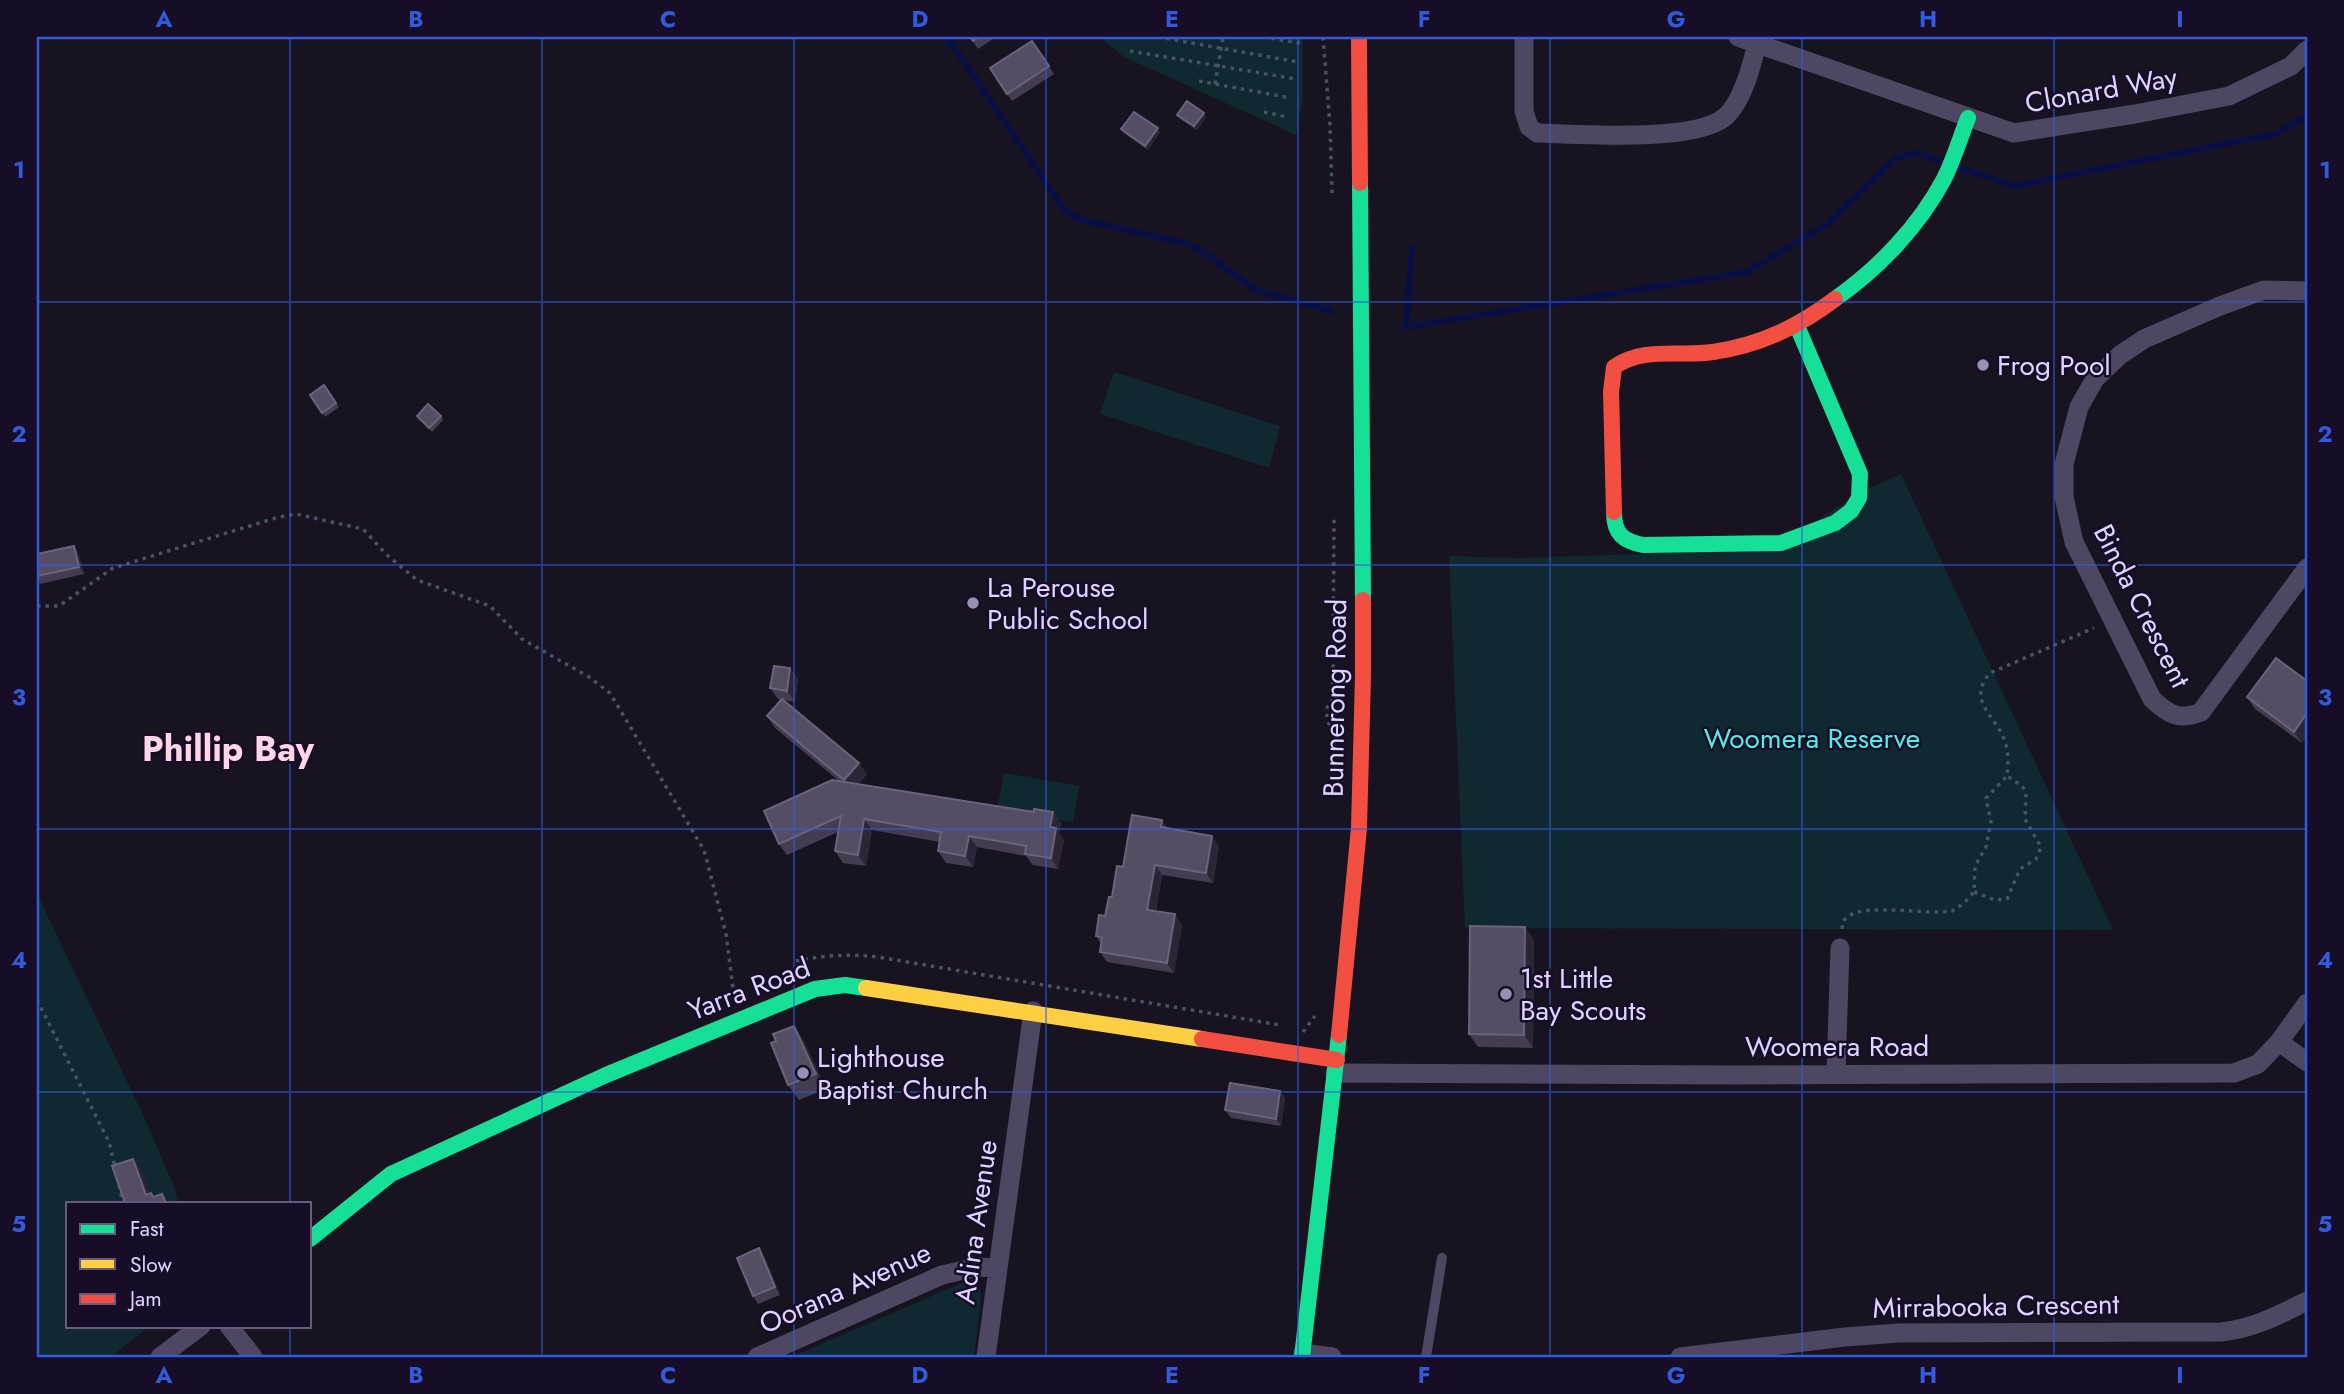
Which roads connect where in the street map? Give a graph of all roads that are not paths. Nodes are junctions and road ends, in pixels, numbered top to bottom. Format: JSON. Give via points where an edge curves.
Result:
{"nodes":[{"id":1,"x":1359,"y":37,"type":"edge"},
{"id":2,"x":1524,"y":37,"type":"edge"},
{"id":3,"x":1747,"y":40,"type":"edge"},
{"id":4,"x":2307,"y":50,"type":"edge"},
{"id":5,"x":1968,"y":118,"type":"junction"},
{"id":6,"x":2307,"y":291,"type":"edge"},
{"id":7,"x":1797,"y":326,"type":"junction"},
{"id":8,"x":2307,"y":568,"type":"edge"},
{"id":9,"x":1839,"y":948,"type":"road end"},
{"id":10,"x":2307,"y":1003,"type":"edge"},
{"id":11,"x":1033,"y":1011,"type":"junction"},
{"id":12,"x":2279,"y":1042,"type":"junction"},
{"id":13,"x":2307,"y":1062,"type":"edge"},
{"id":14,"x":1336,"y":1067,"type":"junction"},
{"id":15,"x":1836,"y":1073,"type":"junction"},
{"id":16,"x":312,"y":1237,"type":"edge"},
{"id":17,"x":1442,"y":1258,"type":"dead end"},
{"id":18,"x":998,"y":1268,"type":"junction"},
{"id":19,"x":2307,"y":1301,"type":"edge"},
{"id":20,"x":198,"y":1328,"type":"edge"},
{"id":21,"x":231,"y":1328,"type":"edge"},
{"id":22,"x":1303,"y":1355,"type":"edge"},
{"id":23,"x":160,"y":1357,"type":"edge"},
{"id":24,"x":253,"y":1357,"type":"edge"},
{"id":25,"x":757,"y":1357,"type":"edge"},
{"id":26,"x":986,"y":1357,"type":"edge"},
{"id":27,"x":1332,"y":1357,"type":"edge"},
{"id":28,"x":1426,"y":1357,"type":"edge"},
{"id":29,"x":1680,"y":1357,"type":"edge"}],
"edges":[{"from":1,"to":14,"type":"street","name":"Bunnerong Road","via":[[1363,676],[1359,828]]},
{"from":2,"to":3,"type":"street","via":[[1524,111],[1529,127],[1537,133],[1611,135],[1704,127],[1725,117],[1752,66]]},
{"from":3,"to":5,"type":"street","name":"Clonard Way"},
{"from":4,"to":5,"type":"street","name":"Clonard Way","via":[[2291,66],[2229,96],[2026,133]]},
{"from":5,"to":7,"type":"street","via":[[1944,178],[1906,234],[1858,282]]},
{"from":6,"to":8,"type":"street","name":"Binda Crescent","via":[[2264,290],[2144,339],[2120,355],[2095,379],[2079,407],[2064,464],[2063,497],[2074,542],[2151,699],[2177,716],[2201,712]]},
{"from":7,"to":7,"type":"street","via":[[1708,352],[1642,353],[1614,367],[1614,523],[1618,536],[1643,545],[1781,543],[1835,523],[1851,512],[1859,498],[1860,474]]},
{"from":9,"to":15,"type":"street"},
{"from":10,"to":12,"type":"street","name":"Woomera Road"},
{"from":11,"to":14,"type":"street","name":"Yarra Road","via":[[1300,1055]]},
{"from":11,"to":16,"type":"street","name":"Yarra Road","via":[[845,985],[815,989],[606,1075],[391,1174]]},
{"from":11,"to":18,"type":"street","name":"Adina Avenue"},
{"from":12,"to":13,"type":"street"},
{"from":12,"to":15,"type":"street","name":"Woomera Road","via":[[2258,1065],[2234,1073]]},
{"from":14,"to":15,"type":"street","name":"Woomera Road"},
{"from":14,"to":22,"type":"street","name":"Bunnerong Road"},
{"from":17,"to":28,"type":"lane"},
{"from":18,"to":25,"type":"street","name":"Oorana Avenue","via":[[977,1267],[942,1275]]},
{"from":18,"to":26,"type":"street","name":"Adina Avenue"},
{"from":19,"to":29,"type":"street","name":"Mirrabooka Crescent","via":[[2231,1331],[1898,1333]]},
{"from":20,"to":23,"type":"street"},
{"from":21,"to":24,"type":"street"},
{"from":22,"to":27,"type":"street"}]}
